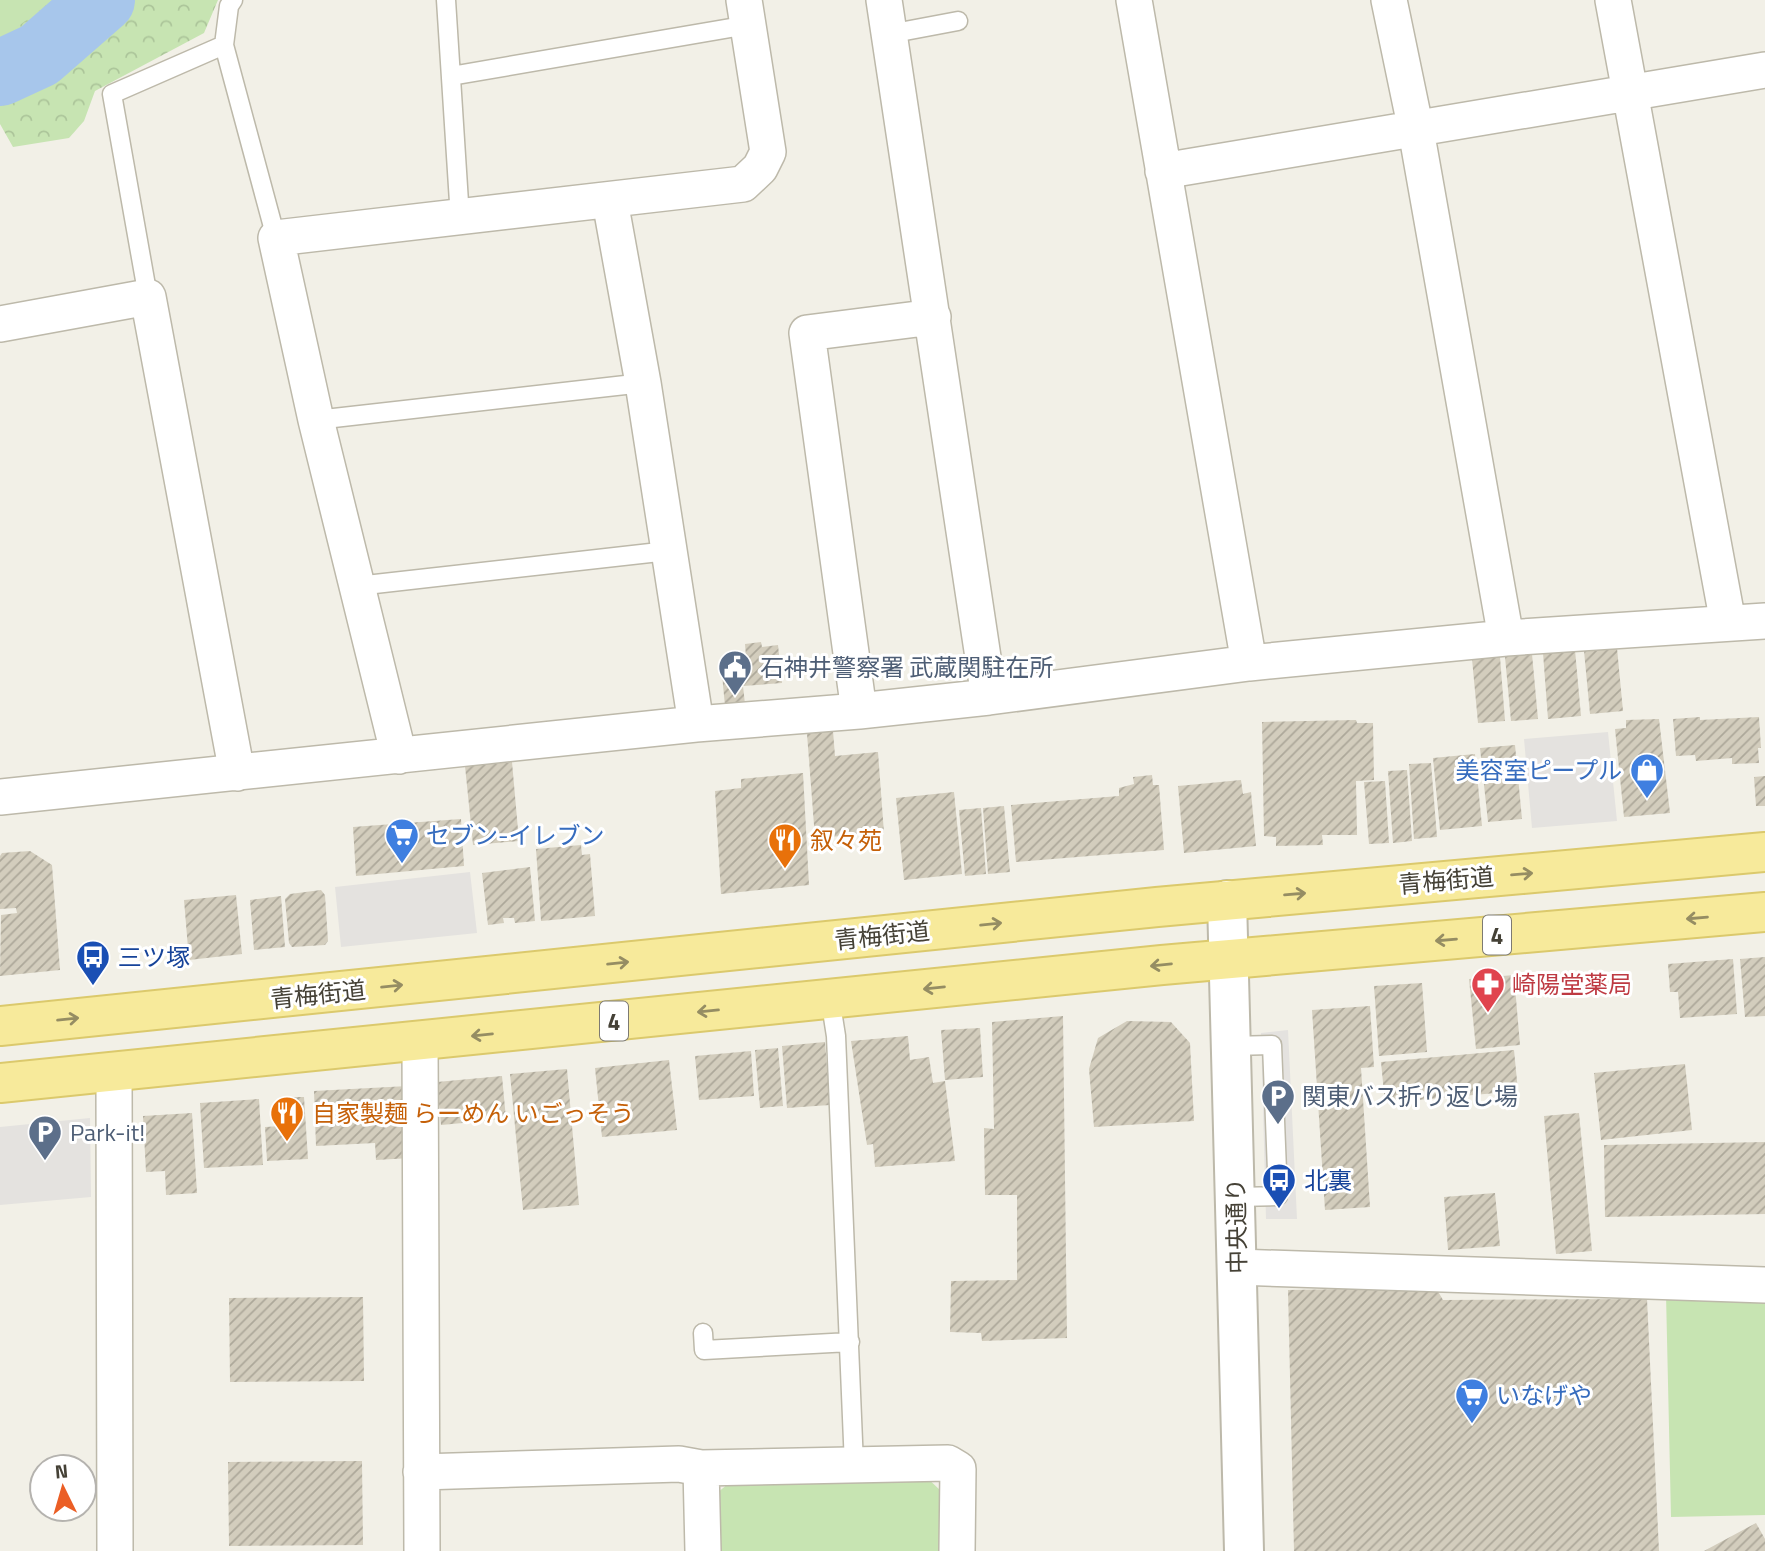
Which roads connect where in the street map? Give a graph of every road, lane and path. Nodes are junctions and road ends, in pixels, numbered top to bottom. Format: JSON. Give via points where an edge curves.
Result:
{"nodes":[{"id":1,"x":233,"y":0,"type":"edge"},
{"id":2,"x":446,"y":0,"type":"edge"},
{"id":3,"x":884,"y":0,"type":"edge"},
{"id":4,"x":1134,"y":0,"type":"edge"},
{"id":5,"x":1390,"y":0,"type":"edge"},
{"id":6,"x":1613,"y":0,"type":"edge"},
{"id":7,"x":746,"y":13,"type":"edge"},
{"id":8,"x":958,"y":21,"type":"dead end"},
{"id":9,"x":889,"y":34,"type":"junction"},
{"id":10,"x":224,"y":46,"type":"junction"},
{"id":11,"x":1765,"y":71,"type":"edge"},
{"id":12,"x":451,"y":76,"type":"junction"},
{"id":13,"x":1631,"y":92,"type":"junction"},
{"id":14,"x":1416,"y":130,"type":"junction"},
{"id":15,"x":1163,"y":171,"type":"junction"},
{"id":16,"x":610,"y":201,"type":"junction"},
{"id":17,"x":460,"y":218,"type":"junction"},
{"id":18,"x":276,"y":238,"type":"junction"},
{"id":19,"x":148,"y":297,"type":"junction"},
{"id":20,"x":933,"y":317,"type":"junction"},
{"id":21,"x":0,"y":324,"type":"edge"},
{"id":22,"x":643,"y":383,"type":"junction"},
{"id":23,"x":316,"y":420,"type":"junction"},
{"id":24,"x":668,"y":551,"type":"junction"},
{"id":25,"x":357,"y":586,"type":"junction"},
{"id":26,"x":1765,"y":621,"type":"edge"},
{"id":27,"x":1728,"y":623,"type":"junction"},
{"id":28,"x":1506,"y":638,"type":"junction"},
{"id":29,"x":1249,"y":663,"type":"junction"},
{"id":30,"x":989,"y":697,"type":"junction"},
{"id":31,"x":859,"y":711,"type":"junction"},
{"id":32,"x":696,"y":724,"type":"junction"},
{"id":33,"x":399,"y":756,"type":"junction"},
{"id":34,"x":237,"y":773,"type":"junction"},
{"id":35,"x":0,"y":797,"type":"edge"},
{"id":36,"x":1765,"y":852,"type":"edge"},
{"id":37,"x":1354,"y":889,"type":"junction"},
{"id":38,"x":1227,"y":900,"type":"junction"},
{"id":39,"x":1765,"y":912,"type":"edge"},
{"id":40,"x":1360,"y":947,"type":"junction"},
{"id":41,"x":1228,"y":959,"type":"junction"},
{"id":42,"x":830,"y":998,"type":"junction"},
{"id":43,"x":0,"y":1026,"type":"edge"},
{"id":44,"x":420,"y":1042,"type":"junction"},
{"id":45,"x":114,"y":1073,"type":"junction"},
{"id":46,"x":0,"y":1083,"type":"edge"},
{"id":47,"x":1237,"y":1267,"type":"junction"},
{"id":48,"x":1765,"y":1284,"type":"edge"},
{"id":49,"x":703,"y":1333,"type":"dead end"},
{"id":50,"x":850,"y":1342,"type":"junction"},
{"id":51,"x":854,"y":1465,"type":"junction"},
{"id":52,"x":701,"y":1468,"type":"junction"},
{"id":53,"x":421,"y":1472,"type":"junction"},
{"id":54,"x":115,"y":1551,"type":"edge"},
{"id":55,"x":422,"y":1551,"type":"edge"},
{"id":56,"x":702,"y":1551,"type":"edge"},
{"id":57,"x":957,"y":1551,"type":"edge"},
{"id":58,"x":1244,"y":1551,"type":"edge"}],
"edges":[{"from":1,"to":10,"type":"lane"},
{"from":2,"to":12,"type":"lane"},
{"from":3,"to":9,"type":"street"},
{"from":4,"to":15,"type":"street"},
{"from":5,"to":14,"type":"street"},
{"from":6,"to":13,"type":"street"},
{"from":7,"to":12,"type":"lane"},
{"from":7,"to":16,"type":"street","via":[[768,152],[760,168],[744,184]]},
{"from":8,"to":9,"type":"lane"},
{"from":9,"to":20,"type":"street"},
{"from":10,"to":18,"type":"lane"},
{"from":10,"to":19,"type":"lane","via":[[111,94]]},
{"from":11,"to":13,"type":"street"},
{"from":12,"to":17,"type":"lane"},
{"from":13,"to":14,"type":"street"},
{"from":13,"to":27,"type":"street"},
{"from":14,"to":15,"type":"street"},
{"from":14,"to":28,"type":"street"},
{"from":15,"to":29,"type":"street"},
{"from":16,"to":17,"type":"street"},
{"from":16,"to":22,"type":"street"},
{"from":17,"to":18,"type":"street"},
{"from":18,"to":23,"type":"street"},
{"from":19,"to":21,"type":"street"},
{"from":19,"to":34,"type":"street"},
{"from":20,"to":30,"type":"street"},
{"from":20,"to":31,"type":"street","via":[[807,333]]},
{"from":22,"to":23,"type":"lane"},
{"from":22,"to":24,"type":"street"},
{"from":23,"to":25,"type":"street"},
{"from":24,"to":25,"type":"lane"},
{"from":24,"to":32,"type":"street"},
{"from":25,"to":33,"type":"street"},
{"from":26,"to":27,"type":"street"},
{"from":27,"to":28,"type":"street"},
{"from":28,"to":29,"type":"street"},
{"from":29,"to":30,"type":"street"},
{"from":30,"to":31,"type":"street"},
{"from":31,"to":32,"type":"street"},
{"from":32,"to":33,"type":"street"},
{"from":33,"to":34,"type":"street"},
{"from":34,"to":35,"type":"street"},
{"from":37,"to":36,"type":"main road","name":"青梅街道","one_way":true},
{"from":38,"to":37,"type":"main road","name":"青梅街道","one_way":true},
{"from":37,"to":40,"type":"main road"},
{"from":38,"to":41,"type":"street","name":"中央通り"},
{"from":43,"to":38,"type":"main road","name":"青梅街道","one_way":true},
{"from":39,"to":40,"type":"main road","number":"4","one_way":true},
{"from":40,"to":41,"type":"main road","number":"4"},
{"from":41,"to":42,"type":"main road","number":"4","one_way":true},
{"from":41,"to":47,"type":"street","name":"中央通り"},
{"from":42,"to":44,"type":"main road","number":"4","one_way":true},
{"from":42,"to":50,"type":"lane","via":[[836,1036]]},
{"from":44,"to":45,"type":"main road","number":"4"},
{"from":44,"to":53,"type":"street"},
{"from":45,"to":46,"type":"main road","number":"4"},
{"from":45,"to":54,"type":"street"},
{"from":47,"to":48,"type":"street"},
{"from":47,"to":58,"type":"street","name":"中央通り"},
{"from":49,"to":50,"type":"lane","via":[[704,1350]]},
{"from":50,"to":51,"type":"lane"},
{"from":51,"to":52,"type":"street"},
{"from":51,"to":57,"type":"street","via":[[947,1463],[958,1469]]},
{"from":52,"to":53,"type":"street","via":[[680,1464]]},
{"from":52,"to":56,"type":"street"},
{"from":53,"to":55,"type":"street"}]}
